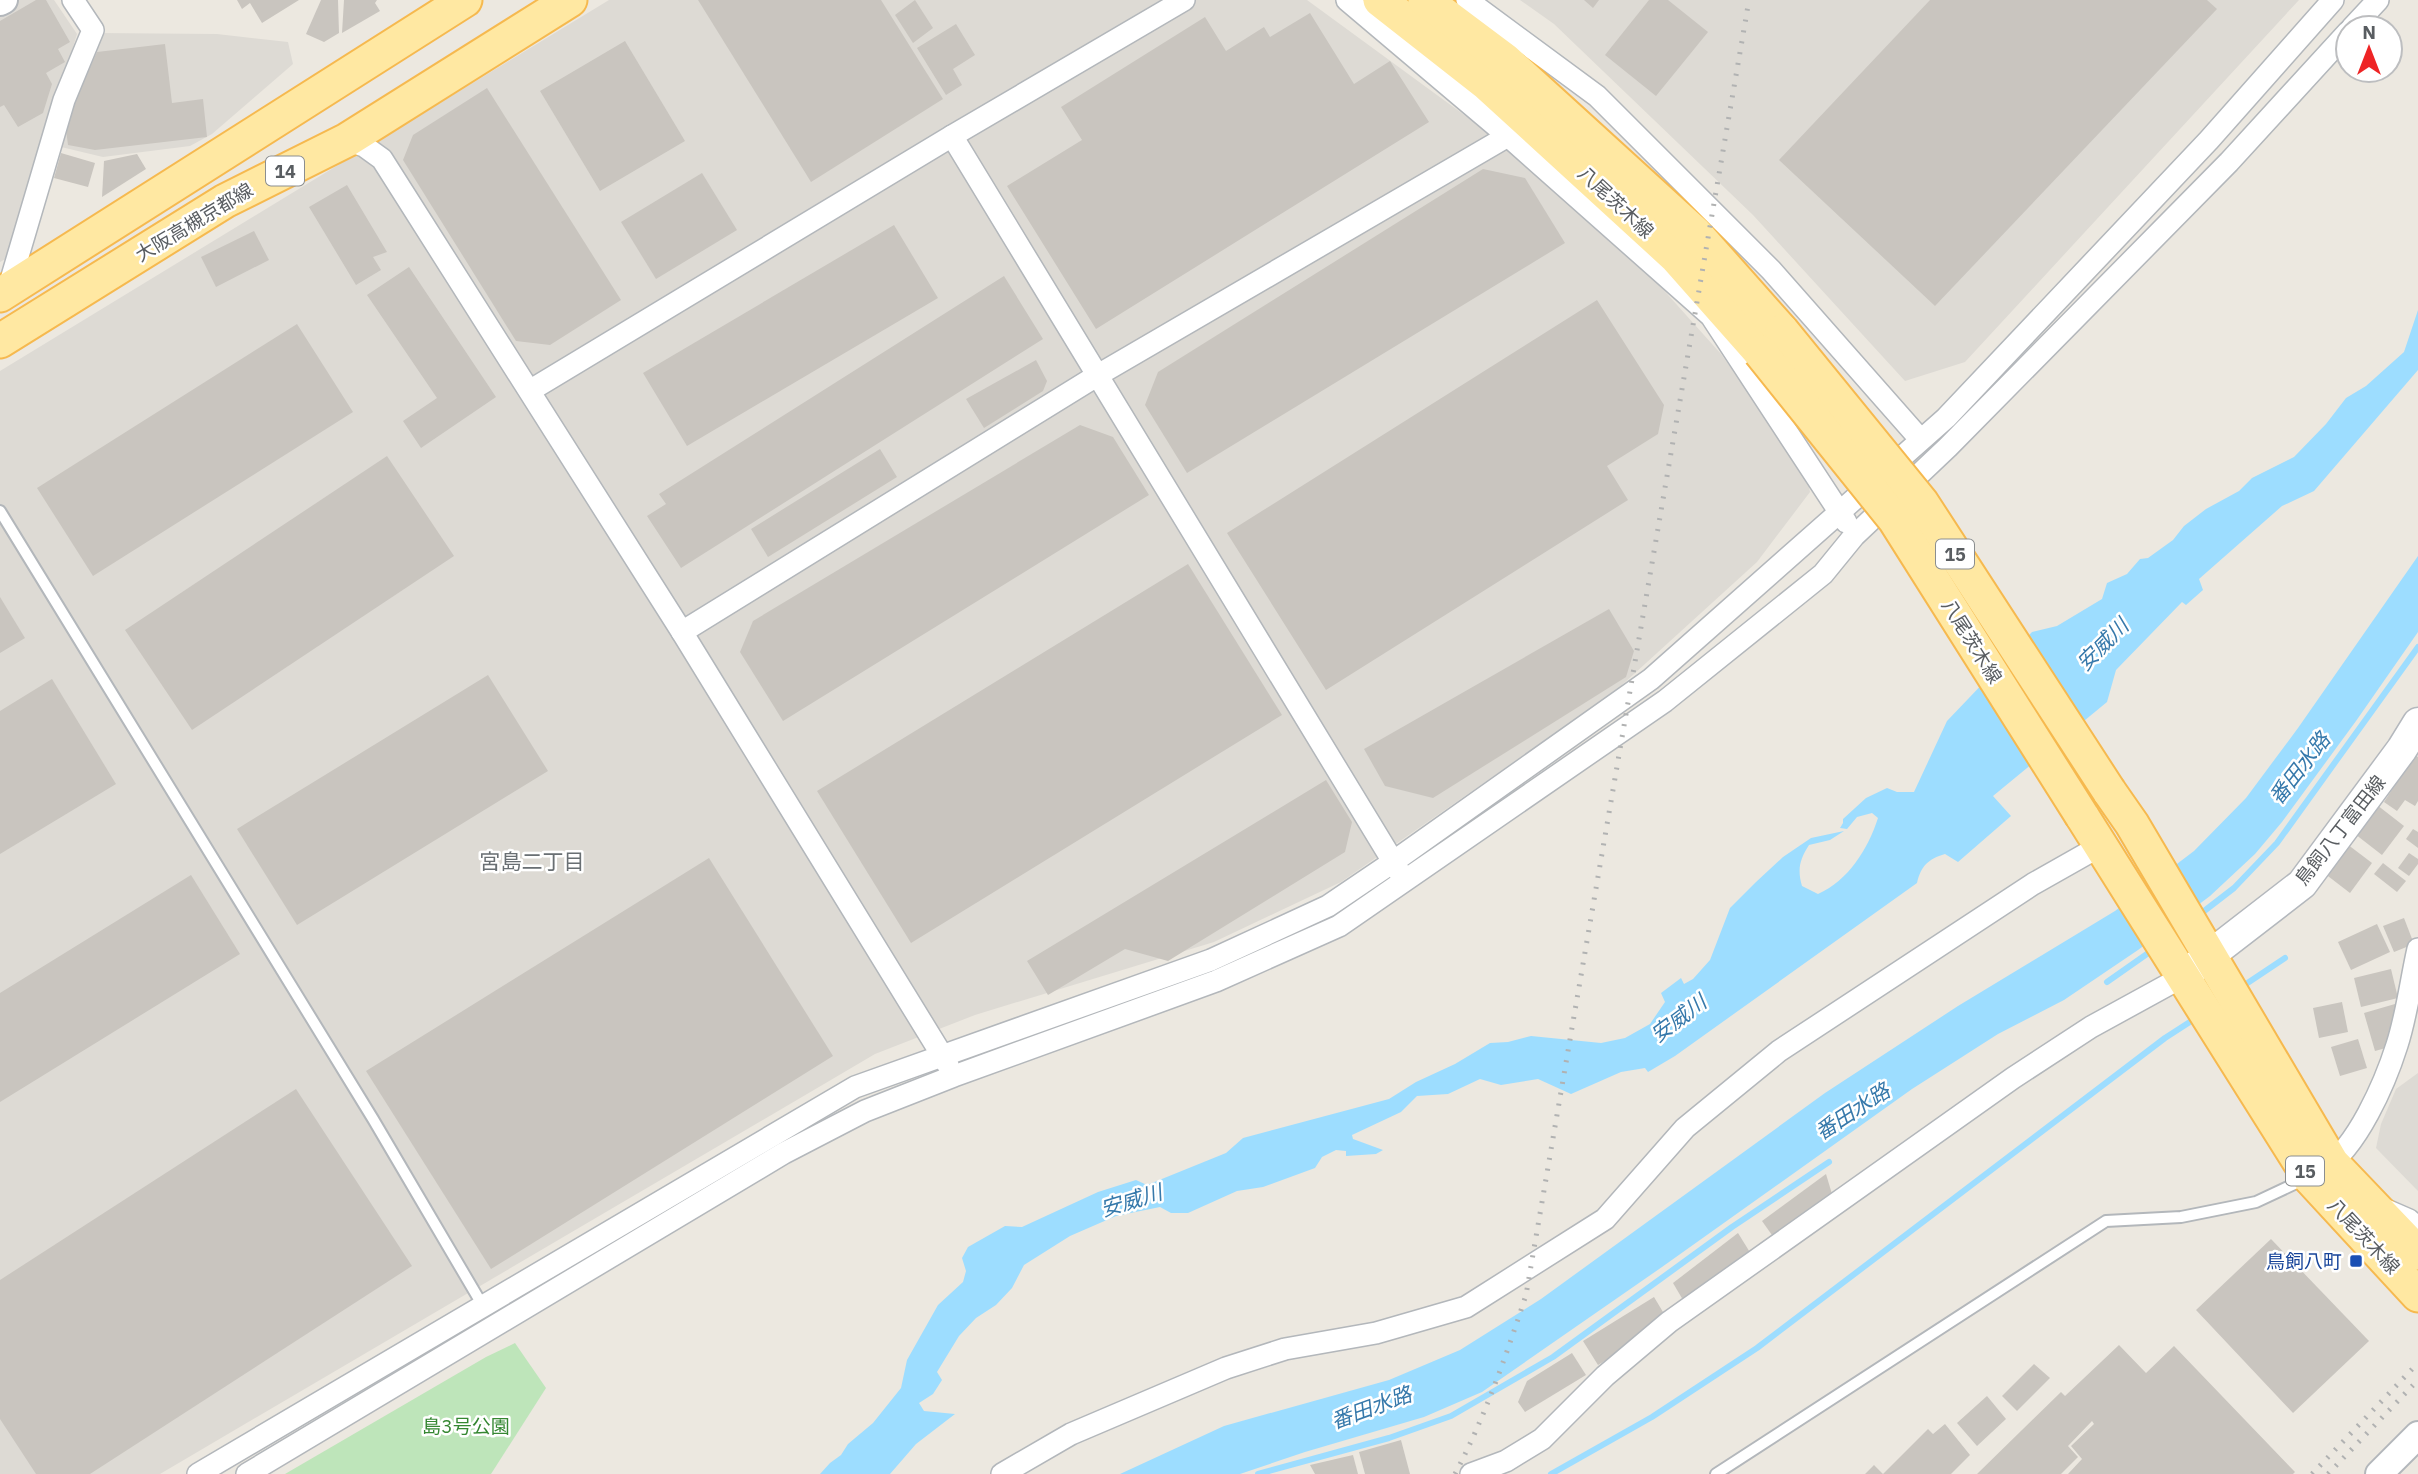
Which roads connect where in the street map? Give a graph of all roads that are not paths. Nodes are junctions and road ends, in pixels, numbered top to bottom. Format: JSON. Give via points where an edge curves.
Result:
{"nodes":[{"id":1,"x":73,"y":0,"type":"edge"},
{"id":2,"x":465,"y":0,"type":"edge"},
{"id":3,"x":570,"y":0,"type":"edge"},
{"id":4,"x":1184,"y":0,"type":"edge"},
{"id":5,"x":1347,"y":0,"type":"edge"},
{"id":6,"x":1368,"y":0,"type":"edge"},
{"id":7,"x":1467,"y":0,"type":"edge"},
{"id":8,"x":2333,"y":0,"type":"edge"},
{"id":9,"x":2378,"y":0,"type":"edge"},
{"id":10,"x":1402,"y":5,"type":"edge"},
{"id":11,"x":2365,"y":14,"type":"edge"},
{"id":12,"x":2334,"y":47,"type":"edge"},
{"id":13,"x":952,"y":136,"type":"junction"},
{"id":14,"x":1508,"y":136,"type":"junction"},
{"id":15,"x":347,"y":140,"type":"junction"},
{"id":16,"x":4,"y":293,"type":"edge"},
{"id":17,"x":0,"y":341,"type":"edge"},
{"id":18,"x":1771,"y":341,"type":"junction"},
{"id":19,"x":1097,"y":375,"type":"junction"},
{"id":20,"x":531,"y":390,"type":"junction"},
{"id":21,"x":1920,"y":439,"type":"junction"},
{"id":22,"x":0,"y":511,"type":"edge"},
{"id":23,"x":1840,"y":513,"type":"junction"},
{"id":24,"x":1854,"y":536,"type":"junction"},
{"id":25,"x":682,"y":632,"type":"junction"},
{"id":26,"x":2418,"y":723,"type":"edge"},
{"id":27,"x":2109,"y":858,"type":"junction"},
{"id":28,"x":1392,"y":862,"type":"junction"},
{"id":29,"x":1404,"y":880,"type":"junction"},
{"id":30,"x":2418,"y":949,"type":"edge"},
{"id":31,"x":2197,"y":967,"type":"junction"},
{"id":32,"x":942,"y":1055,"type":"junction"},
{"id":33,"x":954,"y":1076,"type":"junction"},
{"id":34,"x":2321,"y":1170,"type":"junction"},
{"id":35,"x":2368,"y":1203,"type":"junction"},
{"id":36,"x":2418,"y":1228,"type":"edge"},
{"id":37,"x":2418,"y":1253,"type":"edge"},
{"id":38,"x":2418,"y":1295,"type":"edge"},
{"id":39,"x":483,"y":1306,"type":"junction"},
{"id":40,"x":2418,"y":1435,"type":"edge"},
{"id":41,"x":198,"y":1474,"type":"edge"},
{"id":42,"x":247,"y":1474,"type":"edge"},
{"id":43,"x":1002,"y":1474,"type":"edge"},
{"id":44,"x":1471,"y":1474,"type":"edge"},
{"id":45,"x":1716,"y":1474,"type":"edge"},
{"id":46,"x":2379,"y":1474,"type":"edge"}],
"edges":[{"from":1,"to":16,"type":"street","via":[[93,30],[64,100]]},
{"from":2,"to":16,"type":"main road","number":"14"},
{"from":3,"to":15,"type":"main road","name":"大阪高槻京都線","number":"14"},
{"from":4,"to":13,"type":"street"},
{"from":5,"to":14,"type":"street"},
{"from":6,"to":10,"type":"main road","name":"八尾茨木線"},
{"from":7,"to":21,"type":"street","via":[[1597,96],[1771,270]]},
{"from":8,"to":21,"type":"street","via":[[2209,140],[1947,418]]},
{"from":9,"to":11,"type":"street"},
{"from":10,"to":18,"type":"main road","name":"八尾茨木線","number":"15"},
{"from":12,"to":24,"type":"street","via":[[2229,162]]},
{"from":13,"to":19,"type":"street"},
{"from":13,"to":20,"type":"street"},
{"from":14,"to":19,"type":"street"},
{"from":14,"to":23,"type":"street","via":[[1711,316]]},
{"from":15,"to":17,"type":"main road","name":"大阪高槻京都線","number":"14","via":[[225,201]]},
{"from":15,"to":20,"type":"street","via":[[382,159]]},
{"from":18,"to":27,"type":"main road","name":"八尾茨木線","number":"15","bridge":true,"via":[[1895,520]]},
{"from":18,"to":31,"type":"main road","name":"八尾茨木線","number":"15","bridge":true,"via":[[1922,503],[2147,849]]},
{"from":19,"to":25,"type":"street"},
{"from":19,"to":28,"type":"street"},
{"from":20,"to":25,"type":"street"},
{"from":21,"to":23,"type":"street"},
{"from":22,"to":39,"type":"lane"},
{"from":23,"to":24,"type":"street"},
{"from":23,"to":28,"type":"street","via":[[1651,679]]},
{"from":24,"to":29,"type":"street","via":[[1823,574],[1665,701]]},
{"from":25,"to":32,"type":"street"},
{"from":26,"to":31,"type":"main road","name":"鳥飼八丁富田線","via":[[2302,884]]},
{"from":27,"to":31,"type":"main road","name":"八尾茨木線","number":"15"},
{"from":27,"to":43,"type":"street","via":[[2033,884],[1779,1051],[1685,1128],[1605,1219],[1466,1307],[1376,1333],[1285,1349],[1226,1368],[1071,1434]]},
{"from":28,"to":29,"type":"street"},
{"from":28,"to":32,"type":"street","via":[[1328,906],[1211,960]]},
{"from":29,"to":33,"type":"street","via":[[1339,926],[1216,981]]},
{"from":30,"to":34,"type":"street","via":[[2397,1045],[2362,1128]]},
{"from":31,"to":34,"type":"main road","name":"八尾茨木線","number":"15"},
{"from":31,"to":44,"type":"street","via":[[2013,1078],[1669,1322],[1605,1376],[1542,1439],[1506,1461]]},
{"from":32,"to":33,"type":"street"},
{"from":32,"to":39,"type":"street","via":[[855,1087]]},
{"from":33,"to":42,"type":"street","via":[[865,1111],[784,1153]]},
{"from":34,"to":35,"type":"main road","name":"八尾茨木線","number":"15"},
{"from":34,"to":38,"type":"main road","name":"八尾茨木線","number":"15"},
{"from":34,"to":45,"type":"lane","via":[[2256,1202],[2181,1217],[2106,1221]]},
{"from":35,"to":36,"type":"street"},
{"from":35,"to":37,"type":"main road","name":"八尾茨木線","number":"15"},
{"from":39,"to":41,"type":"street"},
{"from":40,"to":46,"type":"street"}]}
